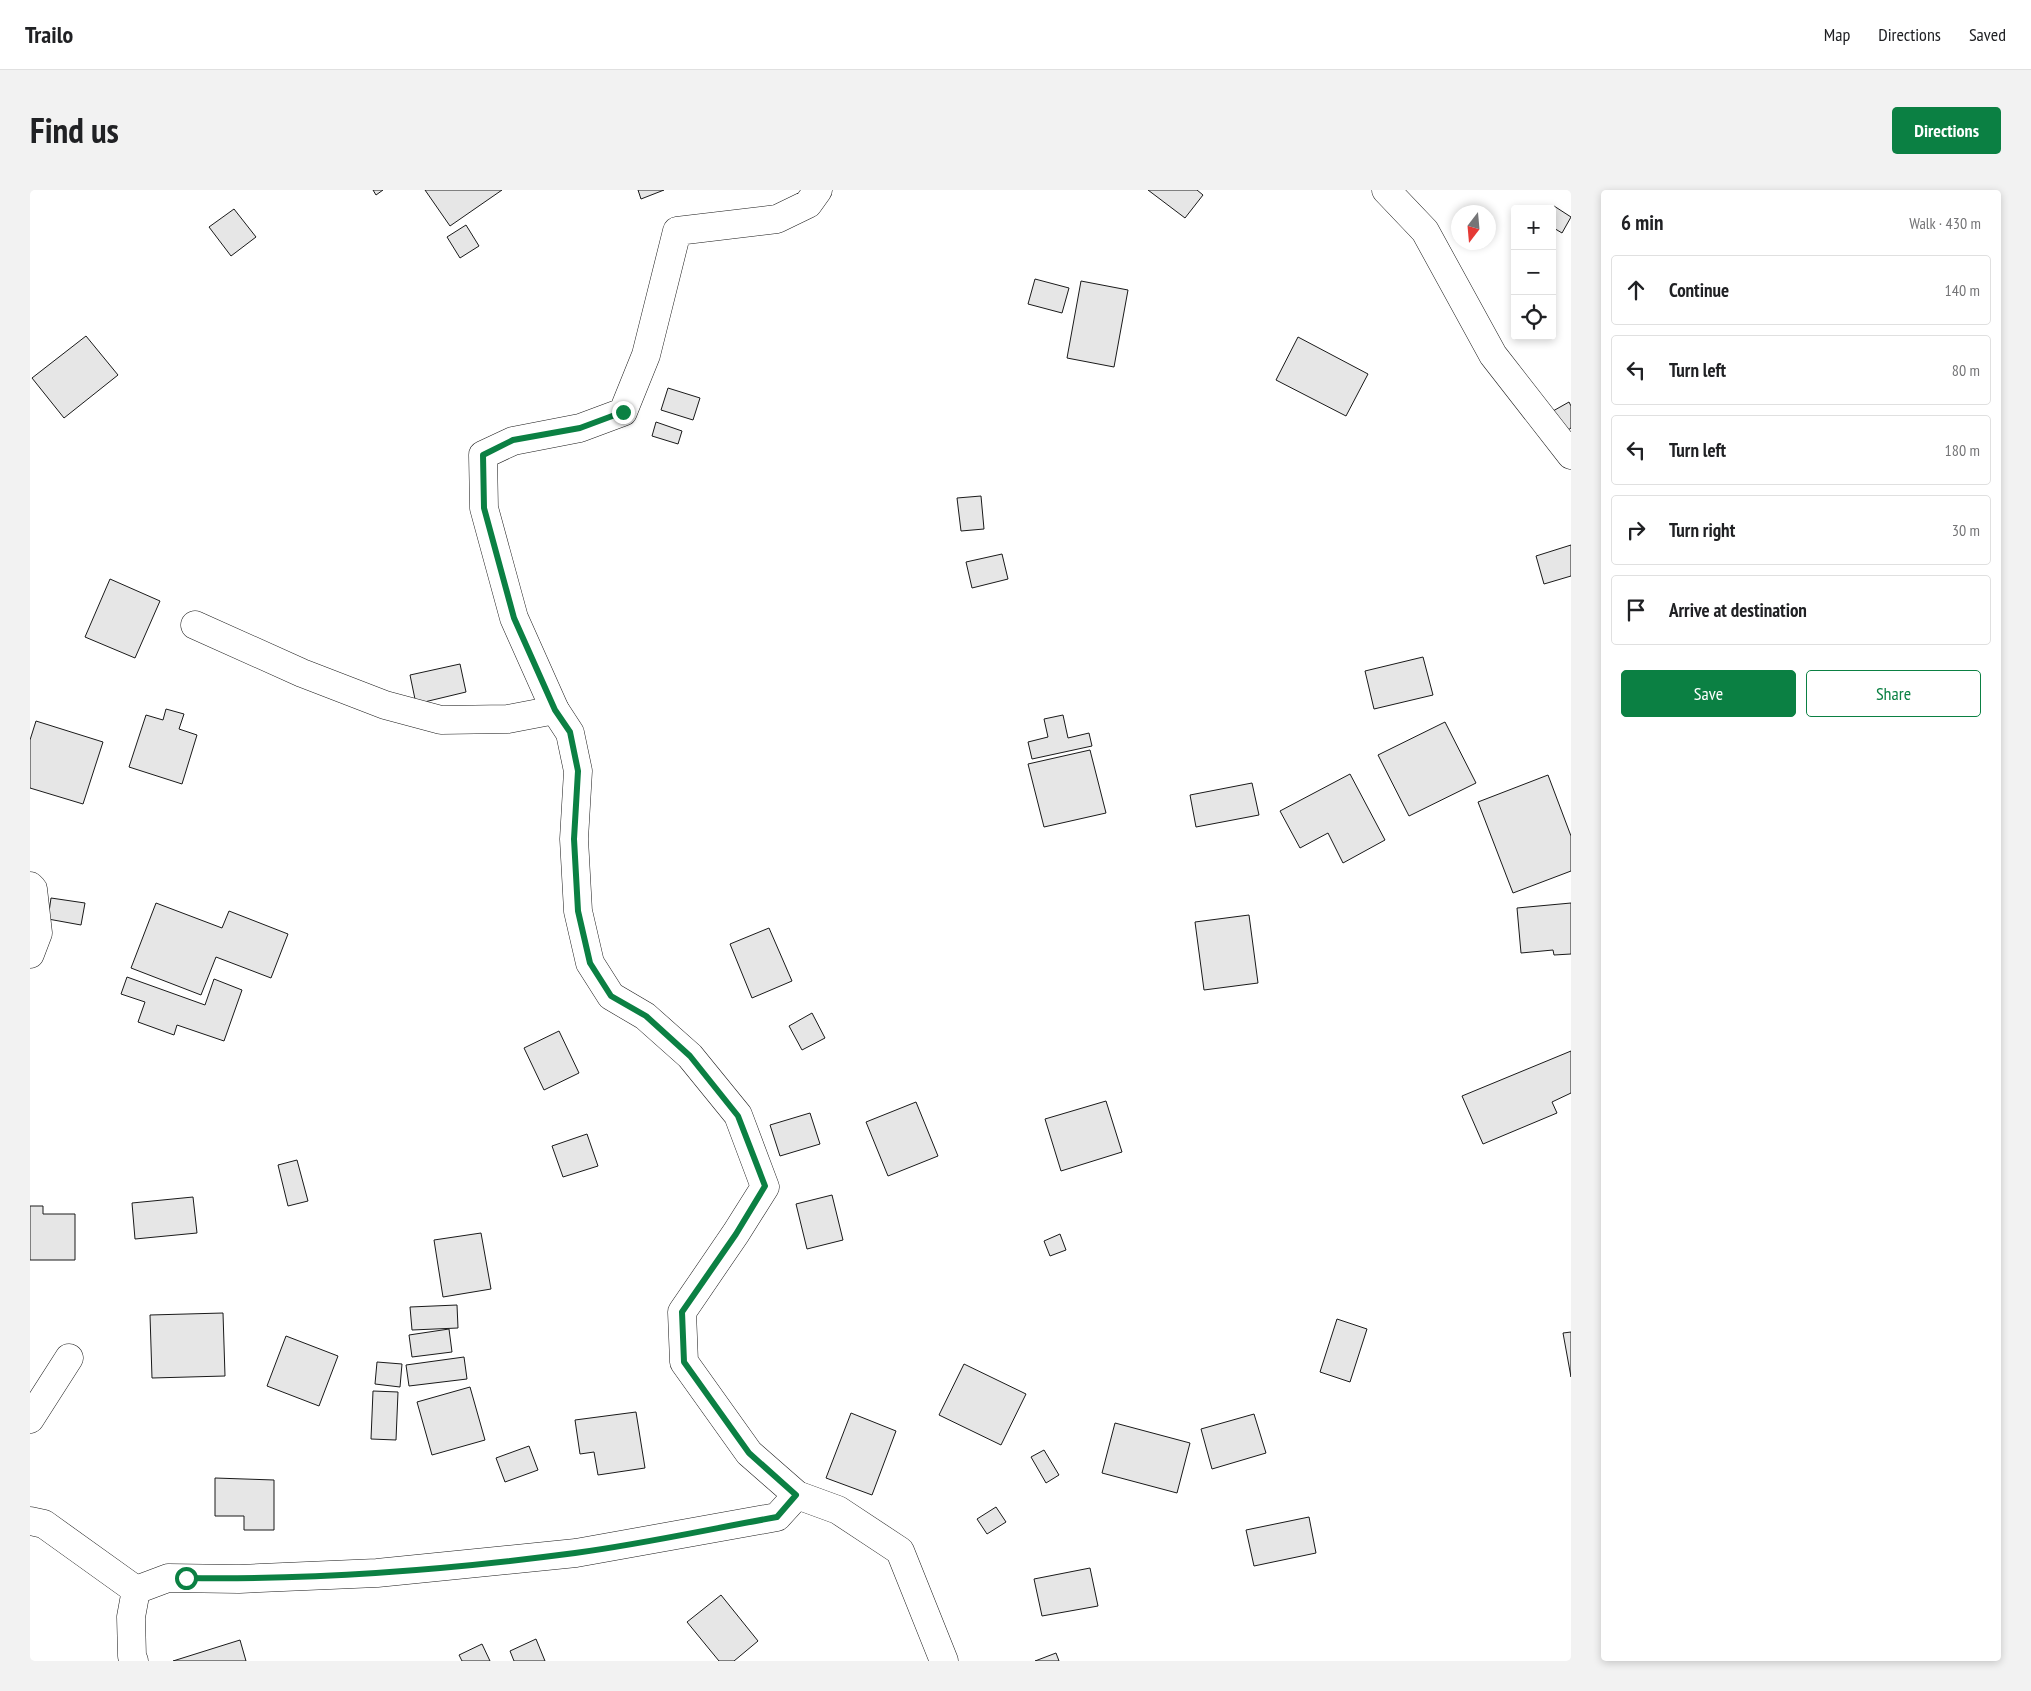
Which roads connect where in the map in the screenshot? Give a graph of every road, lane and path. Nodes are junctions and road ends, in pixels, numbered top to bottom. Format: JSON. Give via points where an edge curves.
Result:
{"nodes":[{"id":1,"x":818,"y":190,"type":"edge"},
{"id":2,"x":1386,"y":190,"type":"edge"},
{"id":3,"x":1571,"y":455,"type":"edge"},
{"id":4,"x":196,"y":625,"type":"dead end"},
{"id":5,"x":555,"y":710,"type":"junction"},
{"id":6,"x":30,"y":886,"type":"edge"},
{"id":7,"x":30,"y":954,"type":"edge"},
{"id":8,"x":69,"y":1358,"type":"dead end"},
{"id":9,"x":30,"y":1418,"type":"edge"},
{"id":10,"x":796,"y":1495,"type":"junction"},
{"id":11,"x":30,"y":1521,"type":"edge"},
{"id":12,"x":136,"y":1590,"type":"junction"},
{"id":13,"x":134,"y":1661,"type":"edge"},
{"id":14,"x":944,"y":1661,"type":"edge"}],
"edges":[{"from":1,"to":5,"type":"street","via":[[808,204],[777,219],[677,231],[646,355],[623,412],[580,428],[513,440],[483,455],[484,508],[514,618]]},
{"from":2,"to":3,"type":"street","via":[[1425,231],[1493,355]]},
{"from":4,"to":5,"type":"street","via":[[366,698],[441,720],[508,720]]},
{"from":5,"to":10,"type":"street","via":[[570,732],[578,771],[574,839],[578,911],[590,963],[611,996],[646,1016],[690,1056],[738,1116],[765,1186],[682,1312],[684,1362],[749,1453]]},
{"from":6,"to":7,"type":"street","via":[[38,933]]},
{"from":8,"to":9,"type":"street"},
{"from":10,"to":12,"type":"street","via":[[777,1517],[576,1553],[378,1573],[239,1579],[168,1578]]},
{"from":10,"to":14,"type":"street","via":[[838,1510],[900,1552]]},
{"from":11,"to":12,"type":"street","via":[[44,1524]]},
{"from":12,"to":13,"type":"street","via":[[131,1617]]}]}
